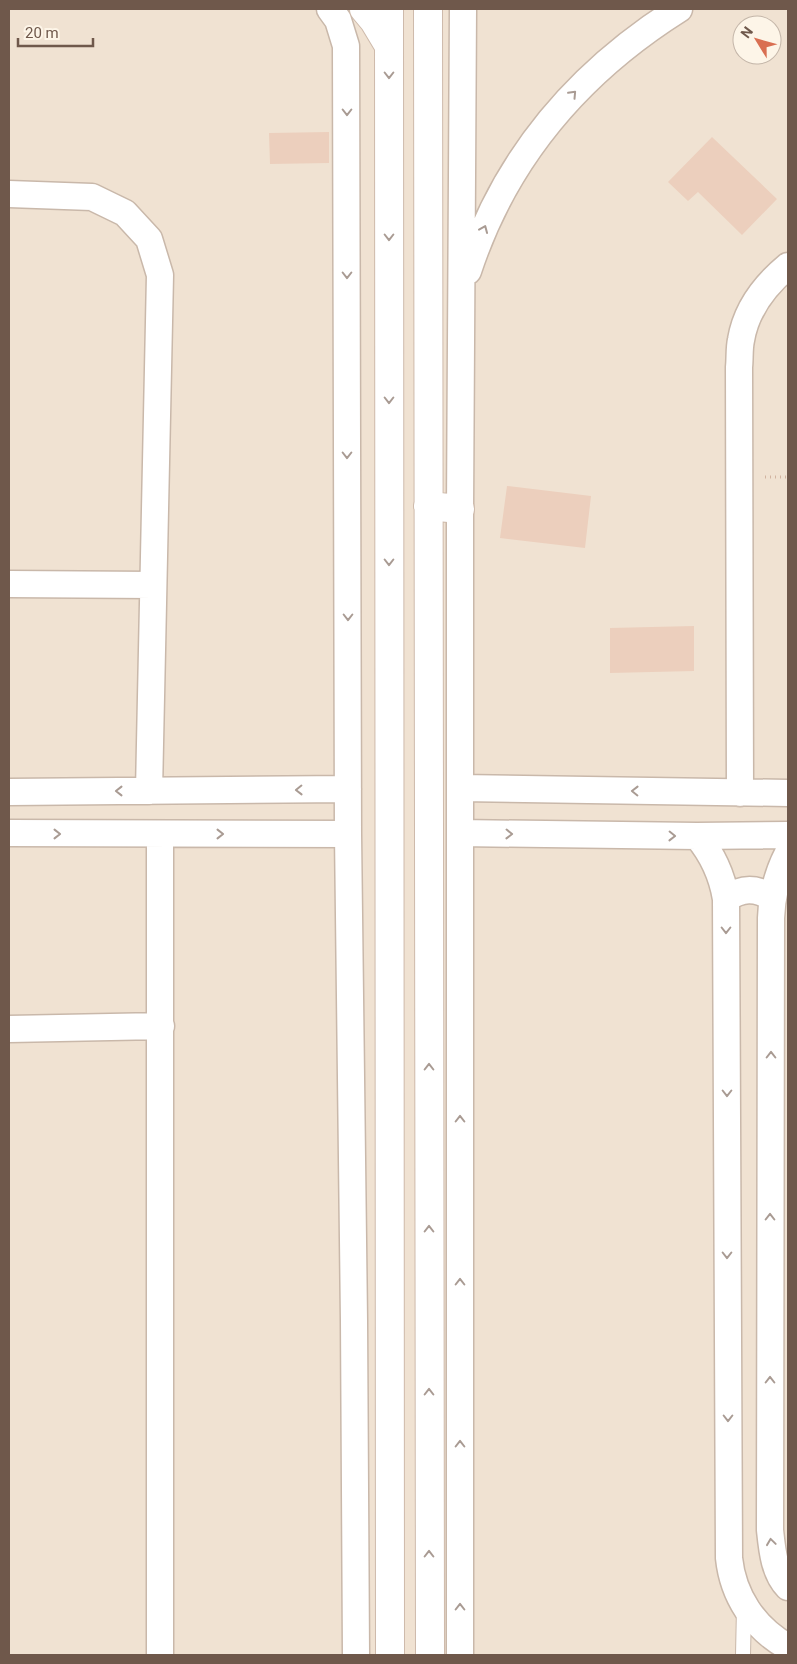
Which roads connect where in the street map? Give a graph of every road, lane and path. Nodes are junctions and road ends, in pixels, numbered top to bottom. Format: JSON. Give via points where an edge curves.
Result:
{"nodes":[{"id":1,"x":330,"y":9,"type":"edge"},
{"id":2,"x":364,"y":9,"type":"edge"},
{"id":3,"x":389,"y":9,"type":"edge"},
{"id":4,"x":428,"y":9,"type":"edge"},
{"id":5,"x":463,"y":9,"type":"edge"},
{"id":6,"x":679,"y":9,"type":"edge"},
{"id":7,"x":389,"y":46,"type":"junction"},
{"id":8,"x":9,"y":194,"type":"edge"},
{"id":9,"x":788,"y":266,"type":"edge"},
{"id":10,"x":461,"y":291,"type":"junction"},
{"id":11,"x":428,"y":506,"type":"junction"},
{"id":12,"x":460,"y":509,"type":"junction"},
{"id":13,"x":9,"y":584,"type":"edge"},
{"id":14,"x":153,"y":585,"type":"junction"},
{"id":15,"x":460,"y":788,"type":"junction"},
{"id":16,"x":348,"y":789,"type":"junction"},
{"id":17,"x":149,"y":791,"type":"junction"},
{"id":18,"x":9,"y":792,"type":"edge"},
{"id":19,"x":740,"y":793,"type":"junction"},
{"id":20,"x":788,"y":793,"type":"edge"},
{"id":21,"x":9,"y":833,"type":"edge"},
{"id":22,"x":460,"y":833,"type":"junction"},
{"id":23,"x":160,"y":834,"type":"junction"},
{"id":24,"x":348,"y":834,"type":"junction"},
{"id":25,"x":788,"y":835,"type":"edge"},
{"id":26,"x":698,"y":836,"type":"junction"},
{"id":27,"x":788,"y":853,"type":"edge"},
{"id":28,"x":772,"y":898,"type":"junction"},
{"id":29,"x":726,"y":899,"type":"junction"},
{"id":30,"x":161,"y":1026,"type":"junction"},
{"id":31,"x":9,"y":1029,"type":"edge"},
{"id":32,"x":788,"y":1587,"type":"edge"},
{"id":33,"x":744,"y":1605,"type":"junction"},
{"id":34,"x":788,"y":1647,"type":"edge"},
{"id":35,"x":160,"y":1655,"type":"edge"},
{"id":36,"x":356,"y":1655,"type":"edge"},
{"id":37,"x":390,"y":1655,"type":"edge"},
{"id":38,"x":430,"y":1655,"type":"edge"},
{"id":39,"x":460,"y":1655,"type":"edge"},
{"id":40,"x":743,"y":1655,"type":"edge"}],
"edges":[{"from":1,"to":16,"type":"street","one_way":true,"via":[[338,20],[346,46]]},
{"from":2,"to":7,"type":"street"},
{"from":3,"to":7,"type":"street"},
{"from":4,"to":11,"type":"street"},
{"from":5,"to":10,"type":"street"},
{"from":10,"to":6,"type":"street","one_way":true,"via":[[490,213],[510,177],[548,123],[618,52],[650,26]]},
{"from":7,"to":37,"type":"street","one_way":true},
{"from":8,"to":14,"type":"street","via":[[92,197],[125,213],[149,239],[160,275]]},
{"from":9,"to":19,"type":"street","via":[[764,289],[740,341]]},
{"from":10,"to":12,"type":"street"},
{"from":11,"to":12,"type":"street"},
{"from":38,"to":11,"type":"street","one_way":true},
{"from":12,"to":15,"type":"street"},
{"from":13,"to":14,"type":"street"},
{"from":14,"to":17,"type":"street"},
{"from":19,"to":15,"type":"street","one_way":true},
{"from":15,"to":22,"type":"street"},
{"from":16,"to":17,"type":"street","one_way":true},
{"from":16,"to":24,"type":"street"},
{"from":17,"to":18,"type":"street","one_way":true},
{"from":19,"to":20,"type":"street"},
{"from":21,"to":23,"type":"street","one_way":true},
{"from":22,"to":26,"type":"street","one_way":true},
{"from":39,"to":22,"type":"street","one_way":true},
{"from":23,"to":24,"type":"street","one_way":true},
{"from":23,"to":30,"type":"street"},
{"from":24,"to":36,"type":"street"},
{"from":25,"to":26,"type":"street"},
{"from":26,"to":29,"type":"street","via":[[714,859]]},
{"from":27,"to":28,"type":"street","via":[[776,878]]},
{"from":28,"to":29,"type":"street","via":[[757,890],[749,890]]},
{"from":32,"to":28,"type":"street","one_way":true,"via":[[776,1566],[770,1530]]},
{"from":29,"to":33,"type":"street","one_way":true,"via":[[729,1558],[736,1591]]},
{"from":30,"to":31,"type":"street"},
{"from":30,"to":35,"type":"street"},
{"from":33,"to":34,"type":"street","via":[[768,1632]]},
{"from":33,"to":40,"type":"lane"}]}
